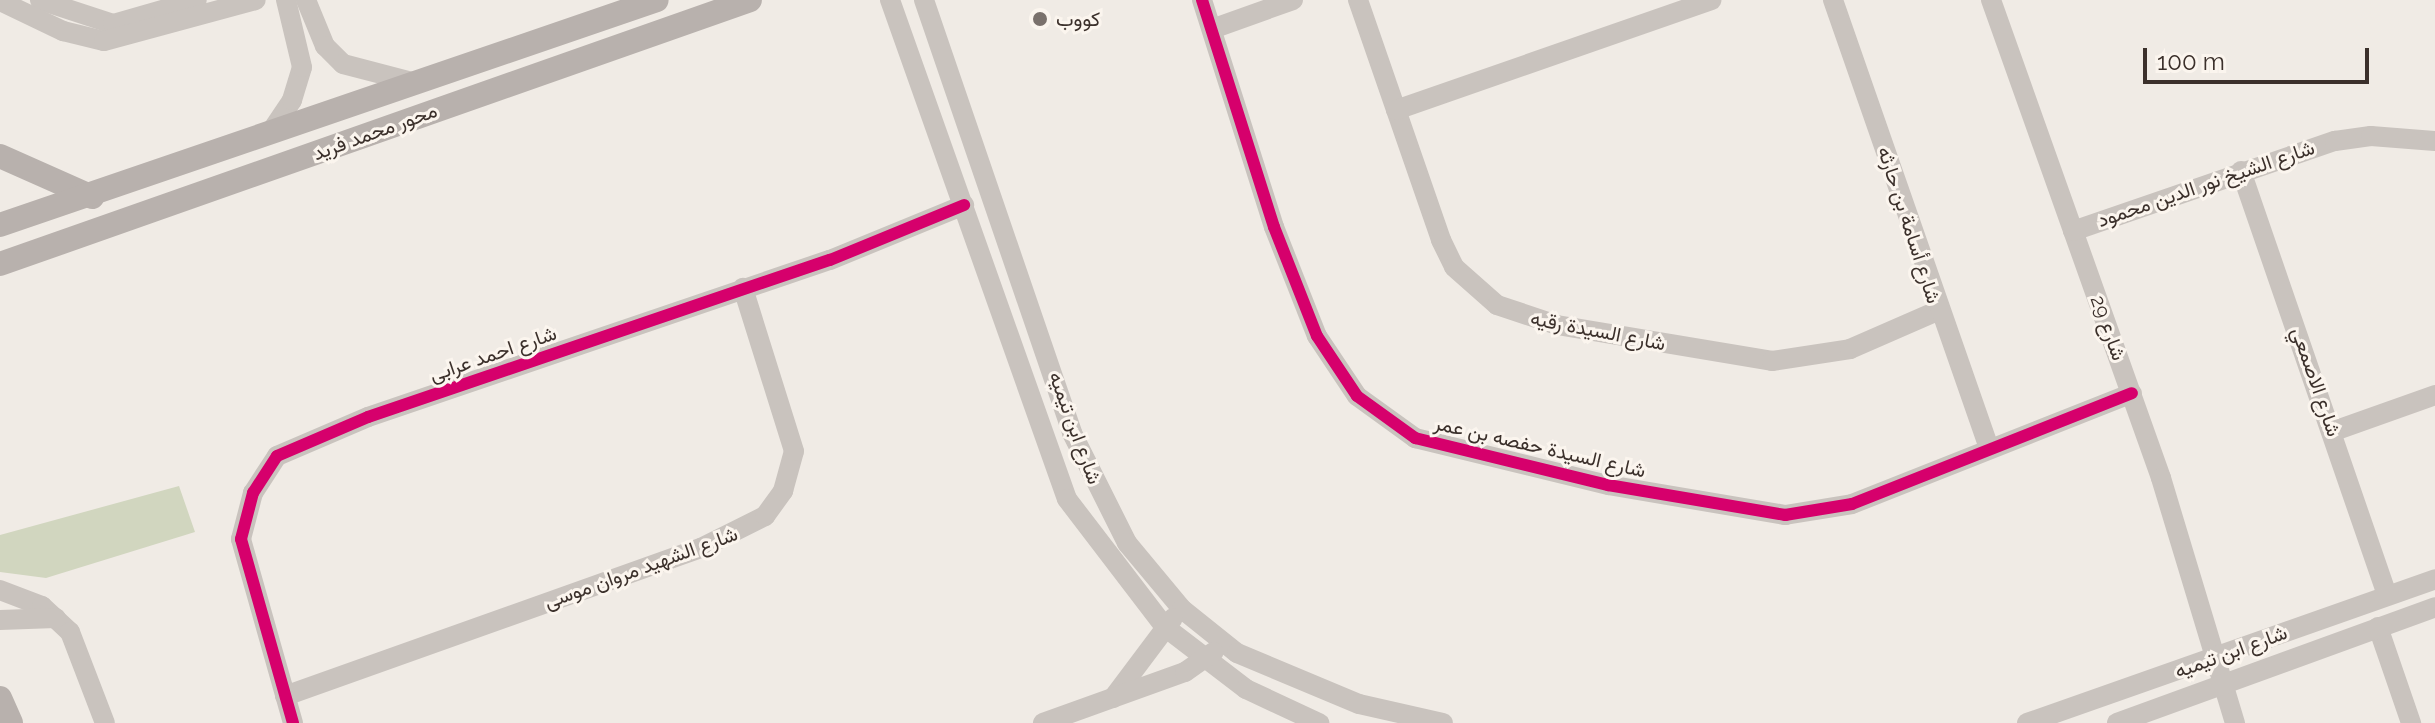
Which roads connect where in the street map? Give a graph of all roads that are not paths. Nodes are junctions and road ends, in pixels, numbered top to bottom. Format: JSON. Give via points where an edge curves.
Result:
{"nodes":[{"id":1,"x":197,"y":0,"type":"edge"},
{"id":2,"x":256,"y":0,"type":"edge"},
{"id":3,"x":286,"y":0,"type":"edge"},
{"id":4,"x":306,"y":0,"type":"edge"},
{"id":5,"x":657,"y":0,"type":"edge"},
{"id":6,"x":750,"y":0,"type":"edge"},
{"id":7,"x":890,"y":0,"type":"edge"},
{"id":8,"x":924,"y":0,"type":"edge"},
{"id":9,"x":1202,"y":0,"type":"edge"},
{"id":10,"x":1293,"y":0,"type":"edge"},
{"id":11,"x":1358,"y":0,"type":"edge"},
{"id":12,"x":1711,"y":0,"type":"edge"},
{"id":13,"x":1833,"y":0,"type":"edge"},
{"id":14,"x":1991,"y":0,"type":"edge"},
{"id":15,"x":0,"y":1,"type":"edge"},
{"id":16,"x":54,"y":3,"type":"edge"},
{"id":17,"x":1212,"y":29,"type":"junction"},
{"id":18,"x":412,"y":82,"type":"junction"},
{"id":19,"x":1396,"y":110,"type":"junction"},
{"id":20,"x":272,"y":130,"type":"junction"},
{"id":21,"x":2435,"y":141,"type":"edge"},
{"id":22,"x":0,"y":156,"type":"edge"},
{"id":23,"x":2241,"y":171,"type":"junction"},
{"id":24,"x":92,"y":197,"type":"junction"},
{"id":25,"x":964,"y":205,"type":"junction"},
{"id":26,"x":0,"y":225,"type":"edge"},
{"id":27,"x":2073,"y":231,"type":"junction"},
{"id":28,"x":0,"y":264,"type":"edge"},
{"id":29,"x":743,"y":288,"type":"junction"},
{"id":30,"x":1937,"y":311,"type":"junction"},
{"id":31,"x":2132,"y":393,"type":"junction"},
{"id":32,"x":2435,"y":395,"type":"edge"},
{"id":33,"x":2334,"y":431,"type":"junction"},
{"id":34,"x":1989,"y":448,"type":"junction"},
{"id":35,"x":2435,"y":579,"type":"edge"},
{"id":36,"x":0,"y":590,"type":"edge"},
{"id":37,"x":2387,"y":595,"type":"junction"},
{"id":38,"x":2435,"y":607,"type":"edge"},
{"id":39,"x":1182,"y":609,"type":"junction"},
{"id":40,"x":56,"y":618,"type":"junction"},
{"id":41,"x":0,"y":620,"type":"edge"},
{"id":42,"x":1165,"y":627,"type":"junction"},
{"id":43,"x":2378,"y":627,"type":"junction"},
{"id":44,"x":1223,"y":644,"type":"junction"},
{"id":45,"x":2213,"y":660,"type":"junction"},
{"id":46,"x":1205,"y":661,"type":"junction"},
{"id":47,"x":2222,"y":689,"type":"junction"},
{"id":48,"x":285,"y":696,"type":"junction"},
{"id":49,"x":0,"y":698,"type":"edge"},
{"id":50,"x":1113,"y":698,"type":"junction"},
{"id":51,"x":11,"y":723,"type":"edge"},
{"id":52,"x":105,"y":723,"type":"edge"},
{"id":53,"x":293,"y":723,"type":"edge"},
{"id":54,"x":1043,"y":723,"type":"edge"},
{"id":55,"x":1319,"y":723,"type":"edge"},
{"id":56,"x":1443,"y":723,"type":"edge"},
{"id":57,"x":2027,"y":723,"type":"edge"},
{"id":58,"x":2117,"y":723,"type":"edge"},
{"id":59,"x":2235,"y":723,"type":"edge"},
{"id":60,"x":2411,"y":723,"type":"edge"}],
"edges":[{"from":1,"to":16,"type":"street","via":[[113,24]]},
{"from":2,"to":15,"type":"street","via":[[104,41],[63,31]]},
{"from":3,"to":20,"type":"street","via":[[302,67],[297,90]]},
{"from":4,"to":18,"type":"street","via":[[325,46],[343,64]]},
{"from":5,"to":18,"type":"main road","name":"محور محمد فريد"},
{"from":6,"to":28,"type":"main road","name":"محور محمد فريد"},
{"from":7,"to":25,"type":"street","name":"شارع ابن تيميه"},
{"from":8,"to":39,"type":"street","name":"شارع ابن تيميه","via":[[1088,470],[1127,543]]},
{"from":9,"to":17,"type":"street","name":"شارع السيدة حفصه بن عمر"},
{"from":10,"to":17,"type":"street"},
{"from":11,"to":19,"type":"street","name":"شارع السيدة رقيه"},
{"from":12,"to":19,"type":"street"},
{"from":13,"to":30,"type":"street","name":"شارع أسامة بن حارثه"},
{"from":14,"to":27,"type":"street","name":"شارع 29"},
{"from":17,"to":34,"type":"street","name":"شارع السيدة حفصه بن عمر","via":[[1274,227],[1317,336],[1357,396],[1415,438],[1608,485],[1785,515],[1852,504]]},
{"from":18,"to":20,"type":"main road","name":"محور محمد فريد"},
{"from":19,"to":30,"type":"street","name":"شارع السيدة رقيه","via":[[1454,267],[1497,305],[1524,317],[1772,361],[1850,349]]},
{"from":20,"to":24,"type":"main road","name":"محور محمد فريد"},
{"from":21,"to":23,"type":"street","name":"شارع الشيخ نور الدين محمود","via":[[2371,136],[2335,141]]},
{"from":22,"to":24,"type":"main road"},
{"from":23,"to":27,"type":"street","name":"شارع الشيخ نور الدين محمود"},
{"from":23,"to":33,"type":"street","name":"شارع الاصمعي"},
{"from":24,"to":26,"type":"main road","name":"محور محمد فريد"},
{"from":25,"to":29,"type":"street","name":"شارع احمد عرابى"},
{"from":25,"to":42,"type":"street","name":"شارع ابن تيميه","via":[[1067,499]]},
{"from":27,"to":31,"type":"street","name":"شارع 29"},
{"from":29,"to":48,"type":"street","name":"شارع احمد عرابى","via":[[368,417],[277,456],[253,493],[241,539]]},
{"from":29,"to":48,"type":"street","name":"شارع الشهيد مروان موسى","via":[[794,451],[783,491],[765,516],[701,548]]},
{"from":30,"to":34,"type":"street","name":"شارع أسامة بن حارثه"},
{"from":31,"to":34,"type":"street","name":"شارع السيدة حفصه بن عمر"},
{"from":31,"to":45,"type":"street","name":"شارع 29"},
{"from":32,"to":33,"type":"street"},
{"from":33,"to":37,"type":"street","name":"شارع الاصمعي"},
{"from":35,"to":37,"type":"street","name":"شارع ابن تيميه"},
{"from":36,"to":40,"type":"street"},
{"from":37,"to":45,"type":"street","name":"شارع ابن تيميه"},
{"from":38,"to":43,"type":"street","name":"شارع ابن تيميه"},
{"from":39,"to":42,"type":"street"},
{"from":39,"to":44,"type":"street","name":"شارع ابن تيميه"},
{"from":40,"to":41,"type":"street"},
{"from":40,"to":52,"type":"street","via":[[81,649]]},
{"from":42,"to":46,"type":"street","name":"شارع ابن تيميه"},
{"from":42,"to":50,"type":"street"},
{"from":43,"to":47,"type":"street","name":"شارع ابن تيميه"},
{"from":43,"to":60,"type":"street"},
{"from":44,"to":46,"type":"street"},
{"from":44,"to":56,"type":"street","name":"شارع ابن تيميه","via":[[1311,687]]},
{"from":45,"to":47,"type":"street","name":"شارع 29"},
{"from":45,"to":57,"type":"street","name":"شارع ابن تيميه"},
{"from":46,"to":50,"type":"street"},
{"from":46,"to":55,"type":"street","name":"شارع ابن تيميه","via":[[1246,689]]},
{"from":47,"to":58,"type":"street","name":"شارع ابن تيميه"},
{"from":47,"to":59,"type":"street","name":"شارع 29"},
{"from":48,"to":53,"type":"street","name":"شارع احمد عرابى"},
{"from":49,"to":51,"type":"main road"},
{"from":50,"to":54,"type":"street"}]}
